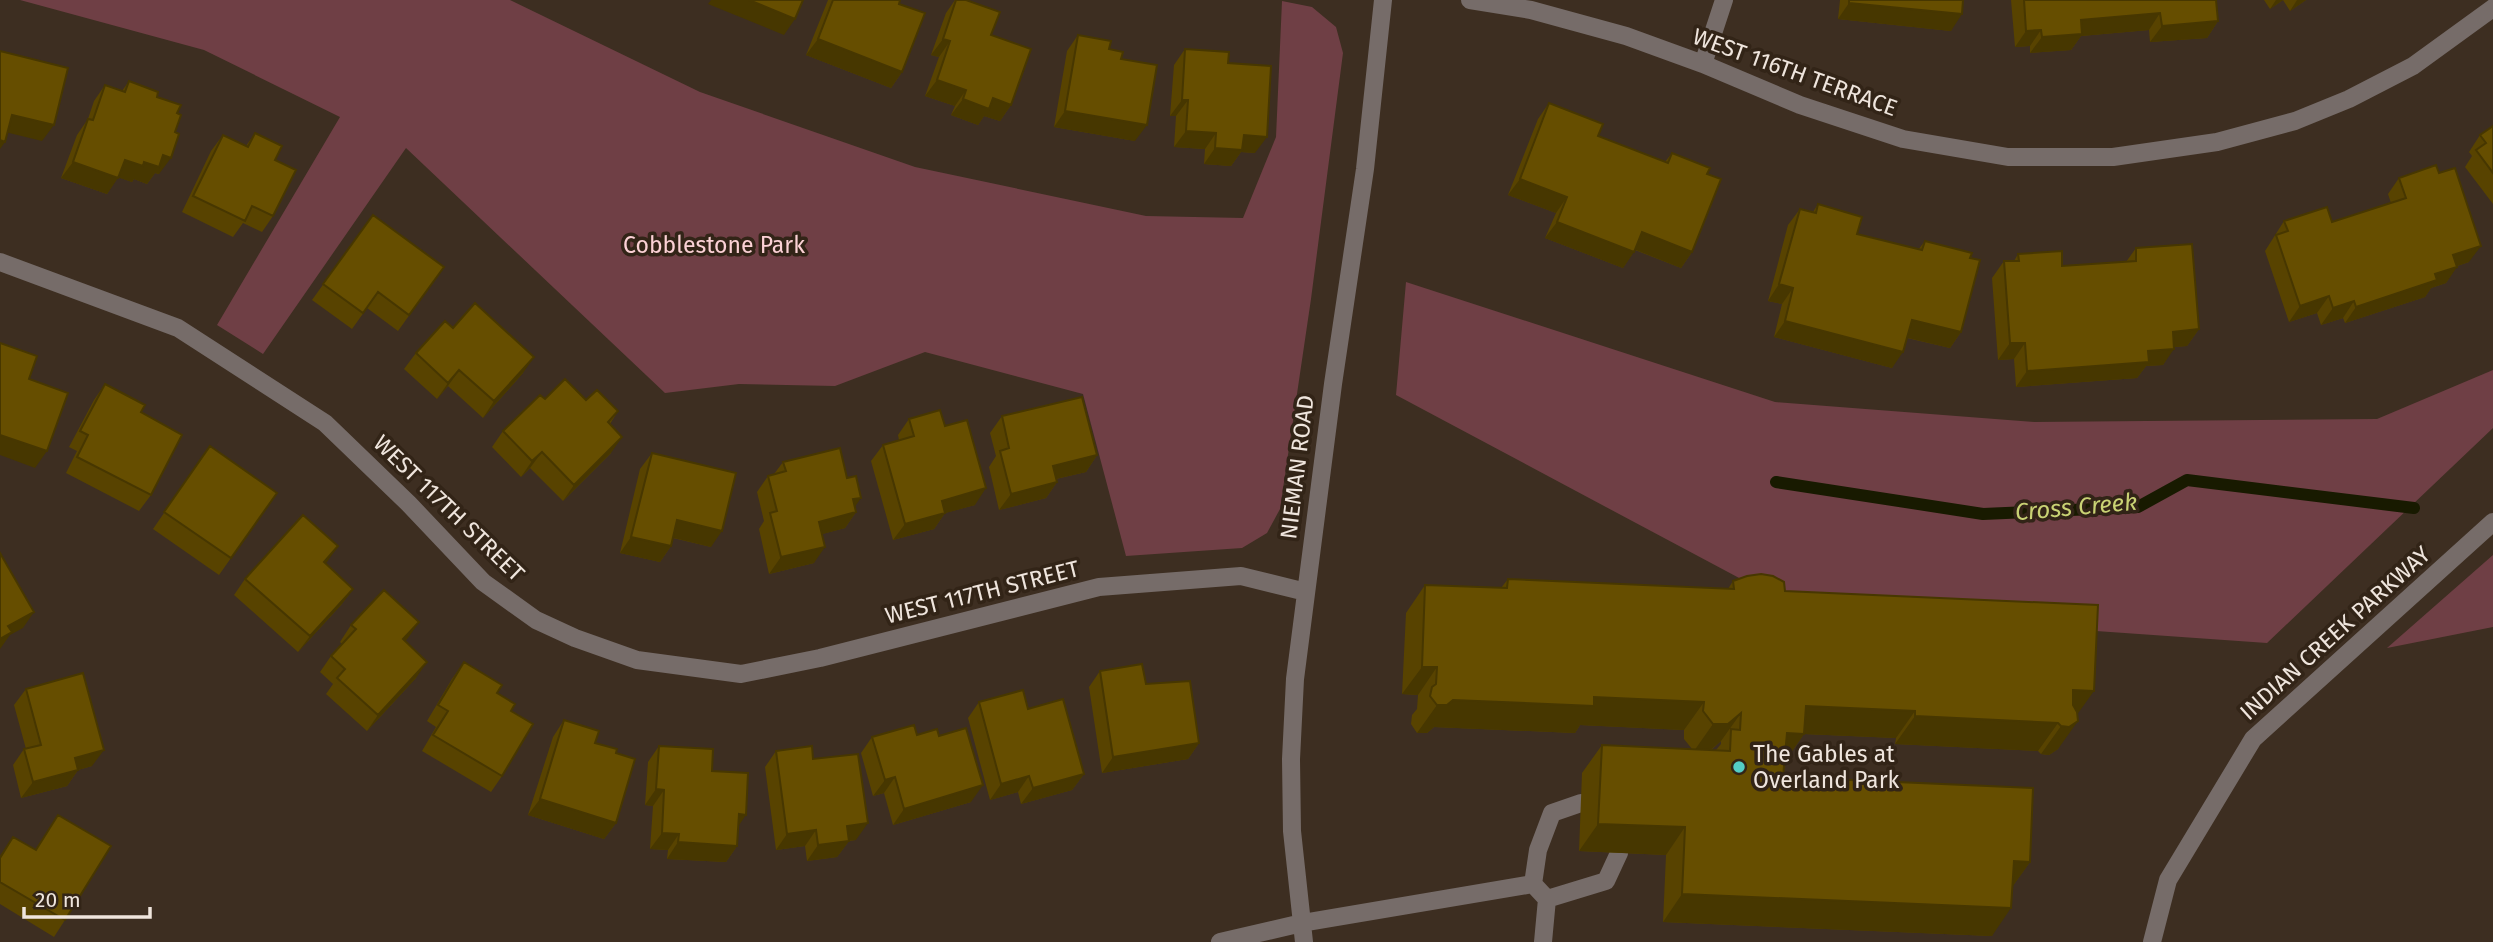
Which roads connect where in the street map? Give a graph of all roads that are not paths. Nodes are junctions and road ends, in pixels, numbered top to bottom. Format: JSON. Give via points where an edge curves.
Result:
{"nodes":[{"id":1,"x":1383,"y":0,"type":"edge"},
{"id":2,"x":1470,"y":0,"type":"edge"},
{"id":3,"x":1724,"y":0,"type":"edge"},
{"id":4,"x":2493,"y":8,"type":"edge"},
{"id":5,"x":1703,"y":64,"type":"junction"},
{"id":6,"x":0,"y":262,"type":"edge"},
{"id":7,"x":2493,"y":522,"type":"edge"},
{"id":8,"x":1306,"y":592,"type":"junction"},
{"id":9,"x":1581,"y":803,"type":"dead end"},
{"id":10,"x":1619,"y":853,"type":"edge"},
{"id":11,"x":1533,"y":884,"type":"junction"},
{"id":12,"x":1547,"y":899,"type":"junction"},
{"id":13,"x":1302,"y":923,"type":"junction"},
{"id":14,"x":1220,"y":942,"type":"edge"},
{"id":15,"x":1304,"y":942,"type":"edge"},
{"id":16,"x":1543,"y":942,"type":"edge"},
{"id":17,"x":2152,"y":942,"type":"edge"}],
"edges":[{"from":1,"to":8,"type":"street","name":"NIEMAN ROAD","via":[[1365,169]]},
{"from":2,"to":5,"type":"street","name":"WEST 116TH TERRACE","via":[[1531,10],[1626,36]]},
{"from":3,"to":5,"type":"street"},
{"from":4,"to":5,"type":"street","name":"WEST 116TH TERRACE","via":[[2413,66],[2295,121],[2217,142],[2113,157],[2008,157],[1903,139],[1800,105]]},
{"from":6,"to":8,"type":"street","name":"WEST 117TH STREET","via":[[178,328],[325,423],[483,582],[537,620],[637,660],[741,674],[1099,587],[1241,576]]},
{"from":7,"to":17,"type":"street","name":"INDIAN CREEK PARKWAY","via":[[2253,739],[2168,880]]},
{"from":8,"to":13,"type":"street","name":"NIEMAN ROAD","via":[[1291,759],[1292,831]]},
{"from":9,"to":11,"type":"street","via":[[1552,813],[1538,850]]},
{"from":10,"to":12,"type":"street","via":[[1606,881]]},
{"from":11,"to":12,"type":"street"},
{"from":11,"to":13,"type":"street"},
{"from":12,"to":16,"type":"street"},
{"from":13,"to":14,"type":"street"},
{"from":13,"to":15,"type":"street","name":"NIEMAN ROAD"}]}
